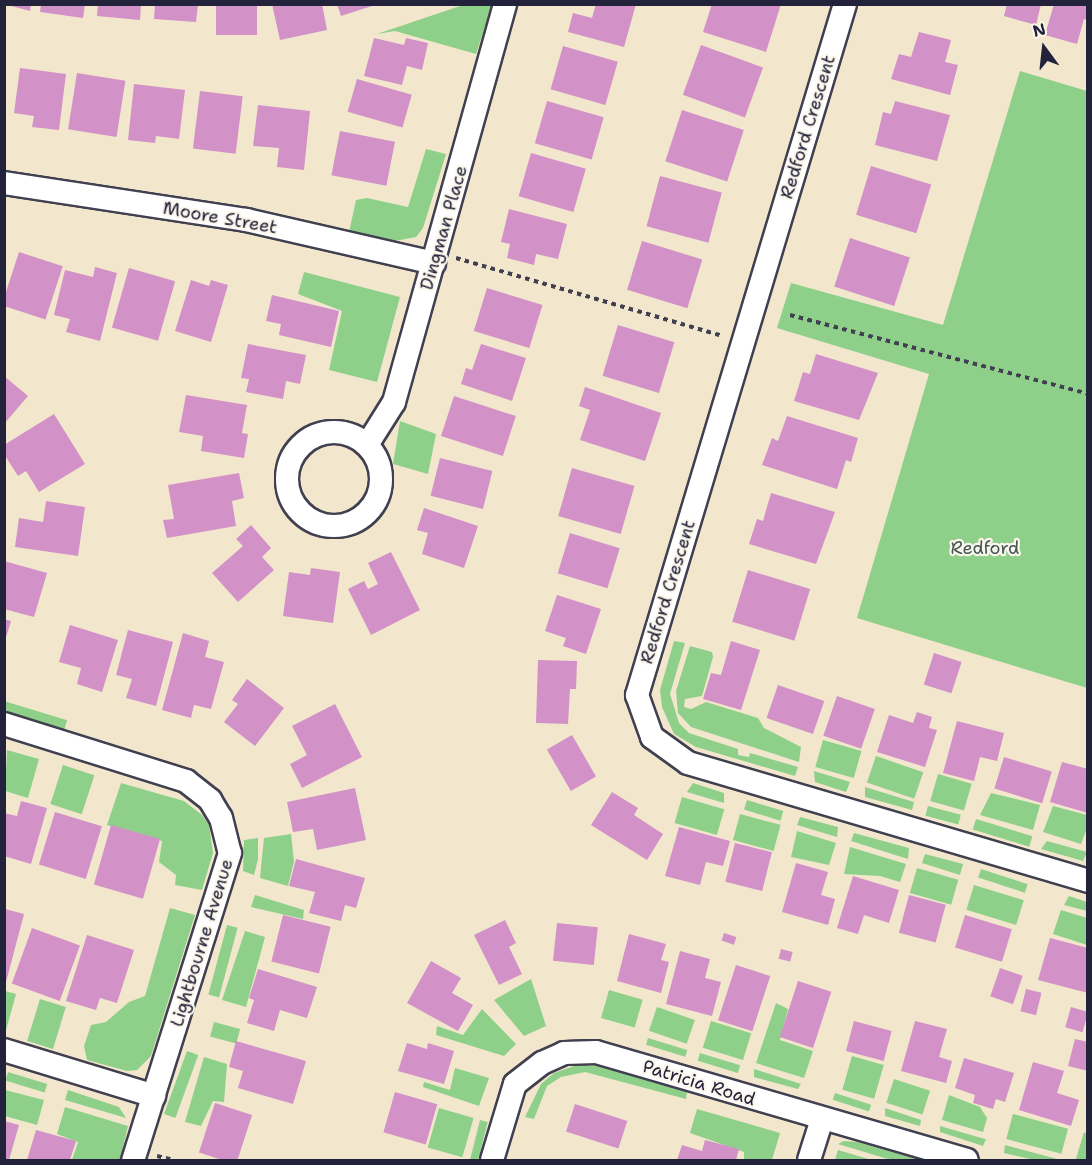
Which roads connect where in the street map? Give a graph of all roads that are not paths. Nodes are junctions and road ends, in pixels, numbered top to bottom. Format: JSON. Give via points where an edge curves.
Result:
{"nodes":[{"id":1,"x":505,"y":4,"type":"edge"},
{"id":2,"x":845,"y":4,"type":"edge"},
{"id":3,"x":4,"y":183,"type":"edge"},
{"id":4,"x":436,"y":258,"type":"junction"},
{"id":5,"x":367,"y":445,"type":"junction"},
{"id":6,"x":4,"y":724,"type":"edge"},
{"id":7,"x":1088,"y":881,"type":"edge"},
{"id":8,"x":4,"y":1050,"type":"edge"},
{"id":9,"x":154,"y":1096,"type":"junction"},
{"id":10,"x":822,"y":1119,"type":"junction"},
{"id":11,"x":133,"y":1161,"type":"edge"},
{"id":12,"x":492,"y":1161,"type":"edge"},
{"id":13,"x":809,"y":1161,"type":"edge"},
{"id":14,"x":967,"y":1161,"type":"edge"}],
"edges":[{"from":1,"to":4,"type":"street","name":"Dingman Place"},
{"from":2,"to":7,"type":"street","name":"Redford Crescent","via":[[637,695],[652,737],[688,763]]},
{"from":3,"to":4,"type":"street","name":"Moore Street","via":[[246,220]]},
{"from":4,"to":5,"type":"street","name":"Dingman Place","via":[[394,402]]},
{"from":5,"to":5,"type":"street","via":[[338,431],[321,433],[294,453],[286,476],[289,492],[302,514],[316,522],[340,525],[362,516],[373,504],[381,480],[378,463]]},
{"from":6,"to":9,"type":"street","name":"Lightbourne Avenue","via":[[186,781],[210,800],[220,818],[230,853]]},
{"from":8,"to":9,"type":"street"},
{"from":9,"to":11,"type":"street","name":"Lightbourne Avenue"},
{"from":10,"to":12,"type":"street","name":"Patricia Road","via":[[596,1052],[564,1053],[542,1063],[515,1084]]},
{"from":10,"to":13,"type":"street"},
{"from":10,"to":14,"type":"street","name":"Patricia Road"}]}
